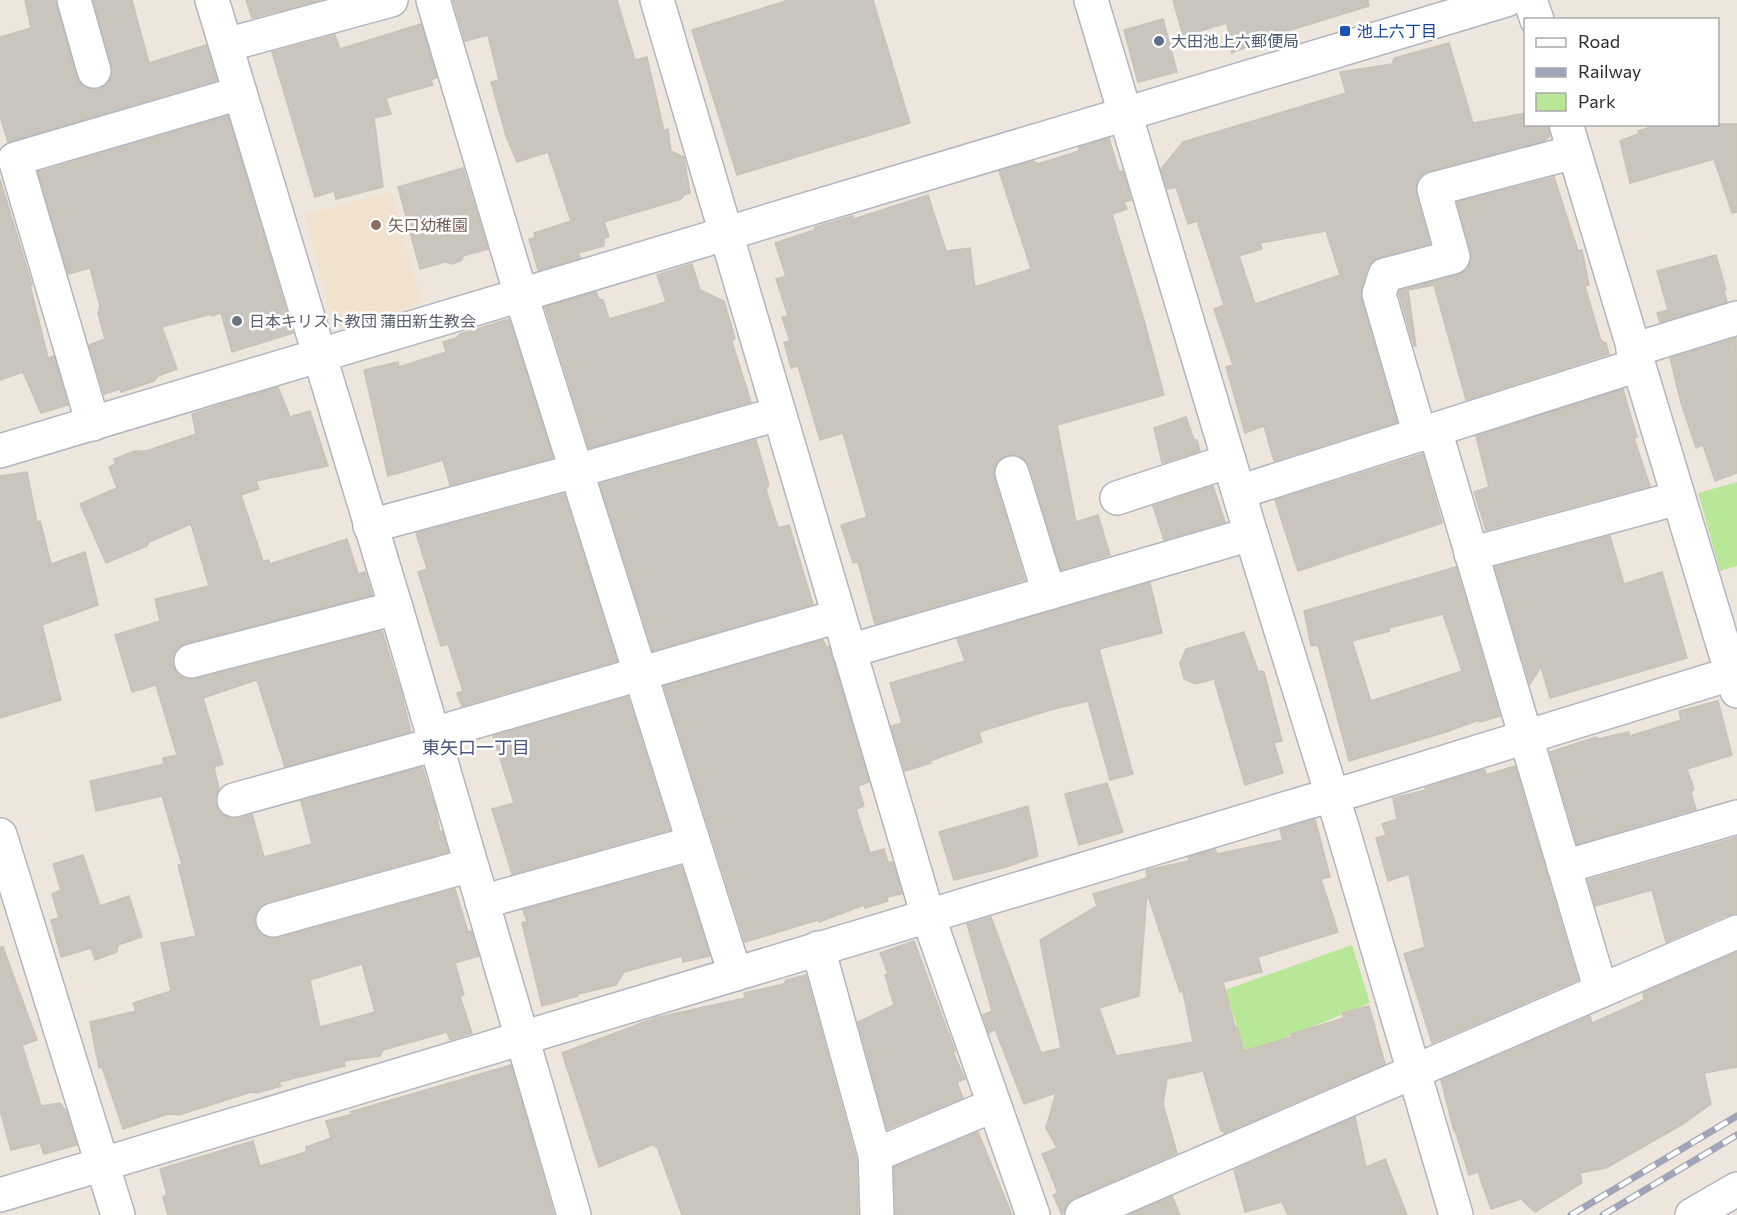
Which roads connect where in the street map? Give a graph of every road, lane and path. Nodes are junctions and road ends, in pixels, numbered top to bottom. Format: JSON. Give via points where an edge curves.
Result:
{"nodes":[{"id":1,"x":74,"y":0,"type":"edge"},
{"id":2,"x":212,"y":0,"type":"edge"},
{"id":3,"x":391,"y":0,"type":"edge"},
{"id":4,"x":433,"y":0,"type":"edge"},
{"id":5,"x":657,"y":0,"type":"edge"},
{"id":6,"x":1091,"y":0,"type":"edge"},
{"id":7,"x":1506,"y":0,"type":"edge"},
{"id":8,"x":1530,"y":0,"type":"edge"},
{"id":9,"x":1536,"y":18,"type":"edge"},
{"id":10,"x":226,"y":45,"type":"junction"},
{"id":11,"x":94,"y":71,"type":"dead end"},
{"id":12,"x":240,"y":93,"type":"junction"},
{"id":13,"x":1125,"y":114,"type":"junction"},
{"id":14,"x":1570,"y":138,"type":"edge"},
{"id":15,"x":727,"y":234,"type":"junction"},
{"id":16,"x":521,"y":295,"type":"junction"},
{"id":17,"x":1737,"y":318,"type":"edge"},
{"id":18,"x":318,"y":356,"type":"junction"},
{"id":19,"x":1636,"y":358,"type":"junction"},
{"id":20,"x":778,"y":414,"type":"junction"},
{"id":21,"x":93,"y":424,"type":"junction"},
{"id":22,"x":1427,"y":432,"type":"junction"},
{"id":23,"x":0,"y":452,"type":"edge"},
{"id":24,"x":1229,"y":461,"type":"junction"},
{"id":25,"x":576,"y":471,"type":"junction"},
{"id":26,"x":1012,"y":473,"type":"dead end"},
{"id":27,"x":1239,"y":492,"type":"junction"},
{"id":28,"x":1117,"y":498,"type":"dead end"},
{"id":29,"x":1678,"y":498,"type":"junction"},
{"id":30,"x":370,"y":526,"type":"junction"},
{"id":31,"x":1251,"y":534,"type":"junction"},
{"id":32,"x":1471,"y":554,"type":"junction"},
{"id":33,"x":1049,"y":593,"type":"junction"},
{"id":34,"x":396,"y":608,"type":"junction"},
{"id":35,"x":839,"y":616,"type":"junction"},
{"id":36,"x":849,"y":651,"type":"junction"},
{"id":37,"x":191,"y":661,"type":"dead end"},
{"id":38,"x":640,"y":673,"type":"junction"},
{"id":39,"x":1735,"y":679,"type":"edge"},
{"id":40,"x":1525,"y":736,"type":"junction"},
{"id":41,"x":435,"y":739,"type":"junction"},
{"id":42,"x":1332,"y":795,"type":"junction"},
{"id":43,"x":234,"y":800,"type":"dead end"},
{"id":44,"x":1737,"y":817,"type":"edge"},
{"id":45,"x":0,"y":835,"type":"edge"},
{"id":46,"x":693,"y":843,"type":"junction"},
{"id":47,"x":471,"y":865,"type":"junction"},
{"id":48,"x":1564,"y":867,"type":"junction"},
{"id":49,"x":482,"y":902,"type":"junction"},
{"id":50,"x":928,"y":916,"type":"junction"},
{"id":51,"x":273,"y":920,"type":"dead end"},
{"id":52,"x":1737,"y":932,"type":"edge"},
{"id":53,"x":818,"y":948,"type":"junction"},
{"id":54,"x":735,"y":974,"type":"junction"},
{"id":55,"x":1601,"y":991,"type":"junction"},
{"id":56,"x":521,"y":1038,"type":"junction"},
{"id":57,"x":1414,"y":1072,"type":"junction"},
{"id":58,"x":994,"y":1105,"type":"junction"},
{"id":59,"x":875,"y":1155,"type":"junction"},
{"id":60,"x":103,"y":1164,"type":"junction"},
{"id":61,"x":1737,"y":1189,"type":"edge"},
{"id":62,"x":0,"y":1195,"type":"edge"},
{"id":63,"x":118,"y":1215,"type":"edge"},
{"id":64,"x":574,"y":1215,"type":"edge"},
{"id":65,"x":877,"y":1215,"type":"edge"},
{"id":66,"x":1033,"y":1215,"type":"edge"},
{"id":67,"x":1082,"y":1215,"type":"edge"},
{"id":68,"x":1456,"y":1215,"type":"edge"},
{"id":69,"x":1692,"y":1215,"type":"edge"}],
"edges":[{"from":1,"to":11,"type":"street"},
{"from":2,"to":10,"type":"street"},
{"from":3,"to":10,"type":"street"},
{"from":4,"to":16,"type":"street"},
{"from":5,"to":15,"type":"street"},
{"from":6,"to":13,"type":"street"},
{"from":7,"to":13,"type":"street"},
{"from":8,"to":9,"type":"street"},
{"from":10,"to":12,"type":"street"},
{"from":12,"to":18,"type":"street"},
{"from":12,"to":21,"type":"street","via":[[15,159]]},
{"from":13,"to":15,"type":"street"},
{"from":13,"to":24,"type":"street"},
{"from":14,"to":19,"type":"street"},
{"from":14,"to":22,"type":"street","via":[[1434,189],[1453,257],[1385,275],[1379,294]]},
{"from":15,"to":16,"type":"street"},
{"from":15,"to":20,"type":"street"},
{"from":16,"to":18,"type":"street"},
{"from":16,"to":25,"type":"street"},
{"from":17,"to":19,"type":"street"},
{"from":18,"to":21,"type":"street"},
{"from":18,"to":30,"type":"street"},
{"from":19,"to":22,"type":"street"},
{"from":19,"to":29,"type":"street"},
{"from":20,"to":25,"type":"street"},
{"from":20,"to":35,"type":"street"},
{"from":21,"to":23,"type":"street"},
{"from":22,"to":27,"type":"street"},
{"from":22,"to":32,"type":"street"},
{"from":24,"to":27,"type":"street"},
{"from":24,"to":28,"type":"street"},
{"from":25,"to":30,"type":"street"},
{"from":25,"to":38,"type":"street"},
{"from":26,"to":33,"type":"street"},
{"from":27,"to":31,"type":"street"},
{"from":29,"to":32,"type":"street"},
{"from":29,"to":39,"type":"street"},
{"from":30,"to":34,"type":"street"},
{"from":31,"to":33,"type":"street"},
{"from":31,"to":42,"type":"street"},
{"from":32,"to":40,"type":"street"},
{"from":33,"to":36,"type":"street"},
{"from":34,"to":37,"type":"street"},
{"from":34,"to":41,"type":"street"},
{"from":35,"to":36,"type":"street"},
{"from":35,"to":38,"type":"street"},
{"from":36,"to":50,"type":"street"},
{"from":38,"to":41,"type":"street"},
{"from":38,"to":46,"type":"street"},
{"from":39,"to":40,"type":"street"},
{"from":40,"to":42,"type":"street"},
{"from":40,"to":48,"type":"street"},
{"from":41,"to":43,"type":"street"},
{"from":41,"to":47,"type":"street"},
{"from":42,"to":50,"type":"street"},
{"from":42,"to":57,"type":"street"},
{"from":44,"to":48,"type":"street"},
{"from":45,"to":60,"type":"street"},
{"from":46,"to":49,"type":"street"},
{"from":46,"to":54,"type":"street"},
{"from":47,"to":49,"type":"street"},
{"from":47,"to":51,"type":"street"},
{"from":48,"to":55,"type":"street"},
{"from":49,"to":56,"type":"street"},
{"from":50,"to":53,"type":"street"},
{"from":50,"to":58,"type":"street"},
{"from":52,"to":55,"type":"street"},
{"from":53,"to":54,"type":"street"},
{"from":53,"to":59,"type":"street"},
{"from":54,"to":56,"type":"street"},
{"from":55,"to":57,"type":"street"},
{"from":56,"to":60,"type":"street"},
{"from":56,"to":64,"type":"street"},
{"from":57,"to":67,"type":"street"},
{"from":57,"to":68,"type":"street"},
{"from":58,"to":59,"type":"street"},
{"from":58,"to":66,"type":"street"},
{"from":59,"to":65,"type":"street"},
{"from":60,"to":62,"type":"street"},
{"from":60,"to":63,"type":"street"},
{"from":61,"to":69,"type":"street"}]}
